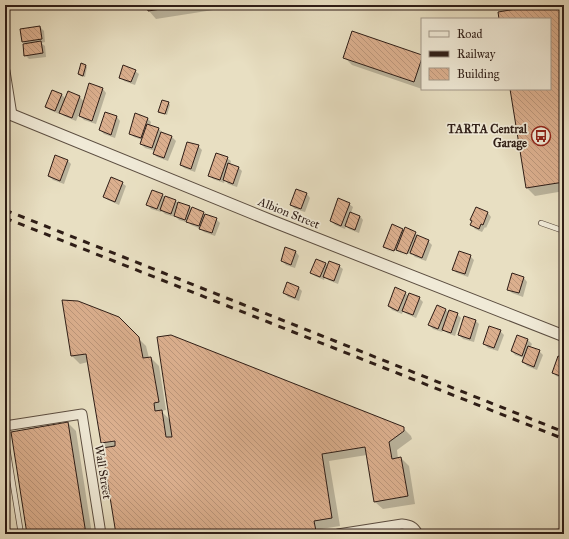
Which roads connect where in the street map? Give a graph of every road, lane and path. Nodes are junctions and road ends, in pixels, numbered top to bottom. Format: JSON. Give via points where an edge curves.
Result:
{"nodes":[{"id":1,"x":5,"y":71,"type":"edge"},
{"id":2,"x":9,"y":113,"type":"edge"},
{"id":3,"x":541,"y":223,"type":"dead end"},
{"id":4,"x":564,"y":231,"type":"edge"},
{"id":5,"x":564,"y":336,"type":"edge"},
{"id":6,"x":5,"y":426,"type":"edge"},
{"id":7,"x":5,"y":434,"type":"edge"},
{"id":8,"x":564,"y":530,"type":"edge"},
{"id":9,"x":417,"y":532,"type":"edge"},
{"id":10,"x":21,"y":534,"type":"edge"},
{"id":11,"x":101,"y":534,"type":"edge"},
{"id":12,"x":338,"y":534,"type":"edge"},
{"id":13,"x":541,"y":534,"type":"edge"}],
"edges":[{"from":1,"to":2,"type":"street"},
{"from":2,"to":5,"type":"street","name":"Albion Street","via":[[272,221]]},
{"from":3,"to":4,"type":"lane"},
{"from":6,"to":11,"type":"street","name":"Wall Street","via":[[82,414]]},
{"from":7,"to":10,"type":"lane"},
{"from":8,"to":13,"type":"lane"},
{"from":9,"to":12,"type":"street","via":[[410,525],[402,524]]}]}
